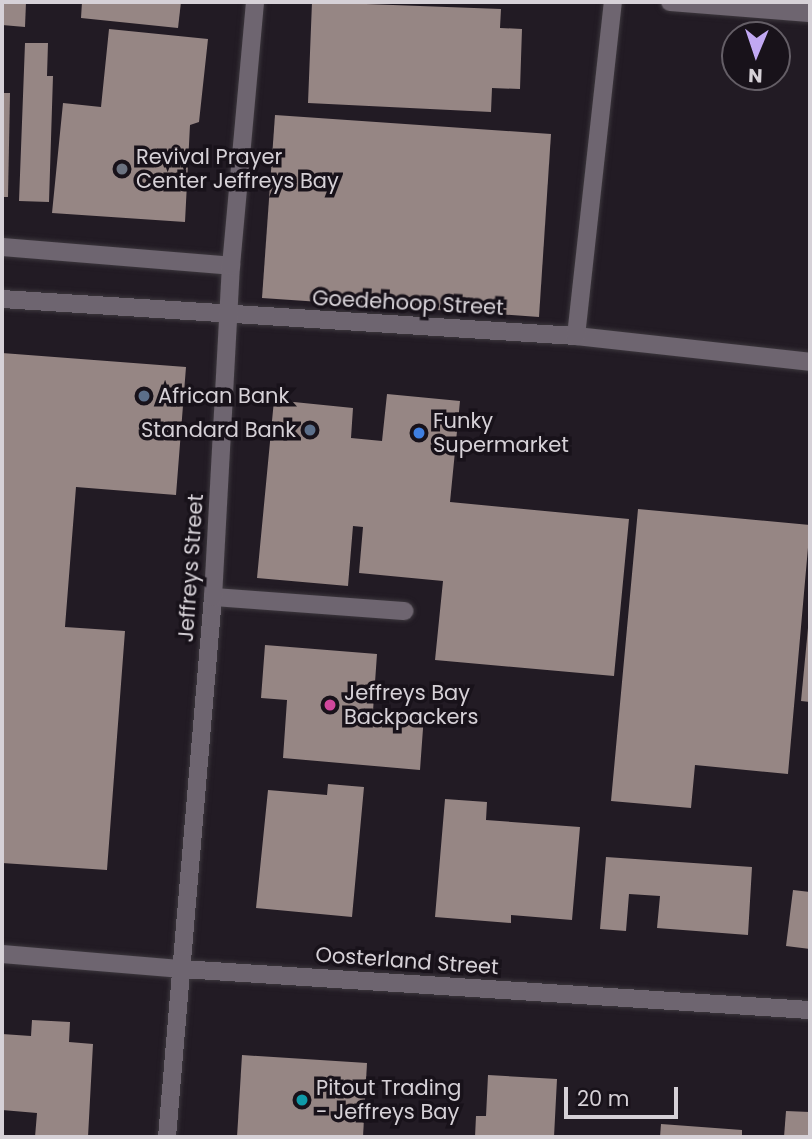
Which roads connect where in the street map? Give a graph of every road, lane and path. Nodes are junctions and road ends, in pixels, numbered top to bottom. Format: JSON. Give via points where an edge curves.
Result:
{"nodes":[{"id":1,"x":255,"y":2,"type":"edge"},
{"id":2,"x":613,"y":2,"type":"edge"},
{"id":3,"x":670,"y":2,"type":"edge"},
{"id":4,"x":810,"y":13,"type":"edge"},
{"id":5,"x":2,"y":247,"type":"edge"},
{"id":6,"x":231,"y":266,"type":"junction"},
{"id":7,"x":2,"y":299,"type":"edge"},
{"id":8,"x":229,"y":315,"type":"junction"},
{"id":9,"x":576,"y":336,"type":"junction"},
{"id":10,"x":810,"y":362,"type":"edge"},
{"id":11,"x":213,"y":597,"type":"junction"},
{"id":12,"x":404,"y":611,"type":"dead end"},
{"id":13,"x":2,"y":954,"type":"edge"},
{"id":14,"x":182,"y":969,"type":"junction"},
{"id":15,"x":810,"y":1010,"type":"edge"},
{"id":16,"x":167,"y":1137,"type":"edge"}],
"edges":[{"from":1,"to":6,"type":"street","name":"Jeffreys Street"},
{"from":2,"to":9,"type":"street"},
{"from":3,"to":4,"type":"street"},
{"from":5,"to":6,"type":"street"},
{"from":6,"to":8,"type":"street","name":"Jeffreys Street"},
{"from":7,"to":8,"type":"street","name":"Goedehoop Street"},
{"from":8,"to":9,"type":"street","name":"Goedehoop Street"},
{"from":8,"to":11,"type":"street","name":"Jeffreys Street"},
{"from":9,"to":10,"type":"street","name":"Goedehoop Street"},
{"from":11,"to":12,"type":"street"},
{"from":11,"to":14,"type":"street","name":"Jeffreys Street"},
{"from":13,"to":14,"type":"street","name":"Oosterland Street"},
{"from":14,"to":15,"type":"street","name":"Oosterland Street"},
{"from":14,"to":16,"type":"street","name":"Jeffreys Street"}]}
